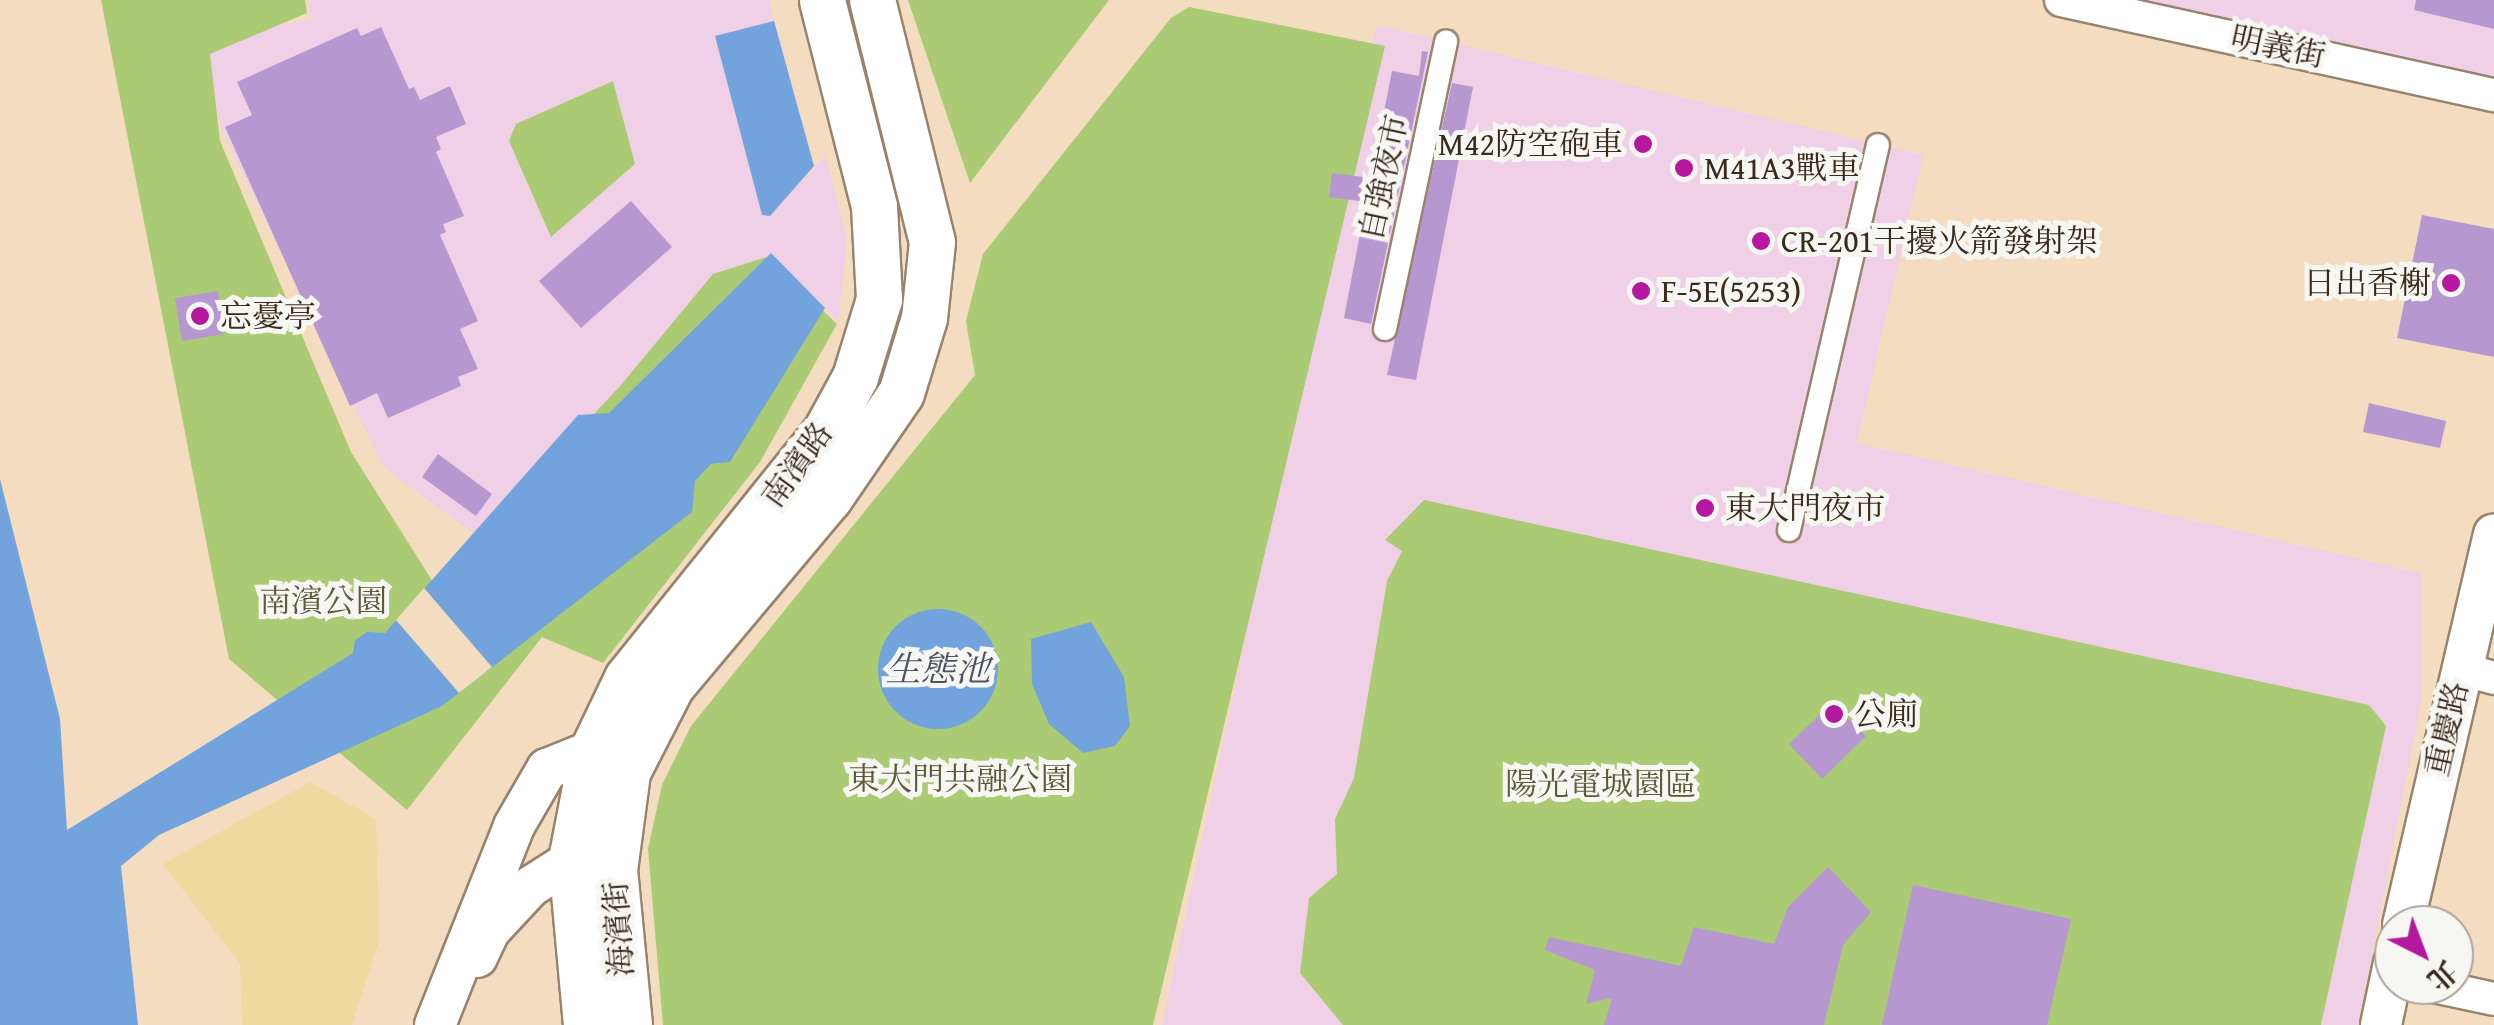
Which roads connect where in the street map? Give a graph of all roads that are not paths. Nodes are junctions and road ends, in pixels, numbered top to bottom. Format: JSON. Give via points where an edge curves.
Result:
{"nodes":[{"id":1,"x":822,"y":0,"type":"edge"},
{"id":2,"x":872,"y":0,"type":"edge"},
{"id":3,"x":2061,"y":0,"type":"edge"},
{"id":4,"x":1446,"y":40,"type":"dead end"},
{"id":5,"x":2494,"y":95,"type":"edge"},
{"id":6,"x":1878,"y":145,"type":"dead end"},
{"id":7,"x":1385,"y":329,"type":"dead end"},
{"id":8,"x":1790,"y":530,"type":"dead end"},
{"id":9,"x":2494,"y":534,"type":"edge"},
{"id":10,"x":2478,"y":673,"type":"edge"},
{"id":11,"x":592,"y":751,"type":"junction"},
{"id":12,"x":616,"y":833,"type":"junction"},
{"id":13,"x":573,"y":893,"type":"junction"},
{"id":14,"x":2409,"y":905,"type":"edge"},
{"id":15,"x":435,"y":1025,"type":"edge"},
{"id":16,"x":447,"y":1025,"type":"edge"},
{"id":17,"x":586,"y":1025,"type":"edge"},
{"id":18,"x":629,"y":1025,"type":"edge"}],
"edges":[{"from":1,"to":11,"type":"main road","name":"南濱路","via":[[874,206],[879,298],[854,377],[825,432],[626,678]]},
{"from":2,"to":12,"type":"main road","name":"南濱路","via":[[932,242],[924,318],[901,393],[829,498],[672,686],[628,772]]},
{"from":3,"to":5,"type":"street","name":"明義街"},
{"from":4,"to":7,"type":"street","name":"自強夜市"},
{"from":6,"to":8,"type":"street"},
{"from":9,"to":10,"type":"street","name":"重慶路"},
{"from":10,"to":14,"type":"street","name":"重慶路"},
{"from":11,"to":13,"type":"main road","name":"南濱路"},
{"from":11,"to":15,"type":"street","via":[[547,769],[514,826]]},
{"from":12,"to":13,"type":"street"},
{"from":12,"to":18,"type":"main road","name":"海濱街"},
{"from":13,"to":16,"type":"street","via":[[530,887],[488,931]]},
{"from":13,"to":17,"type":"main road","name":"海濱街"}]}
